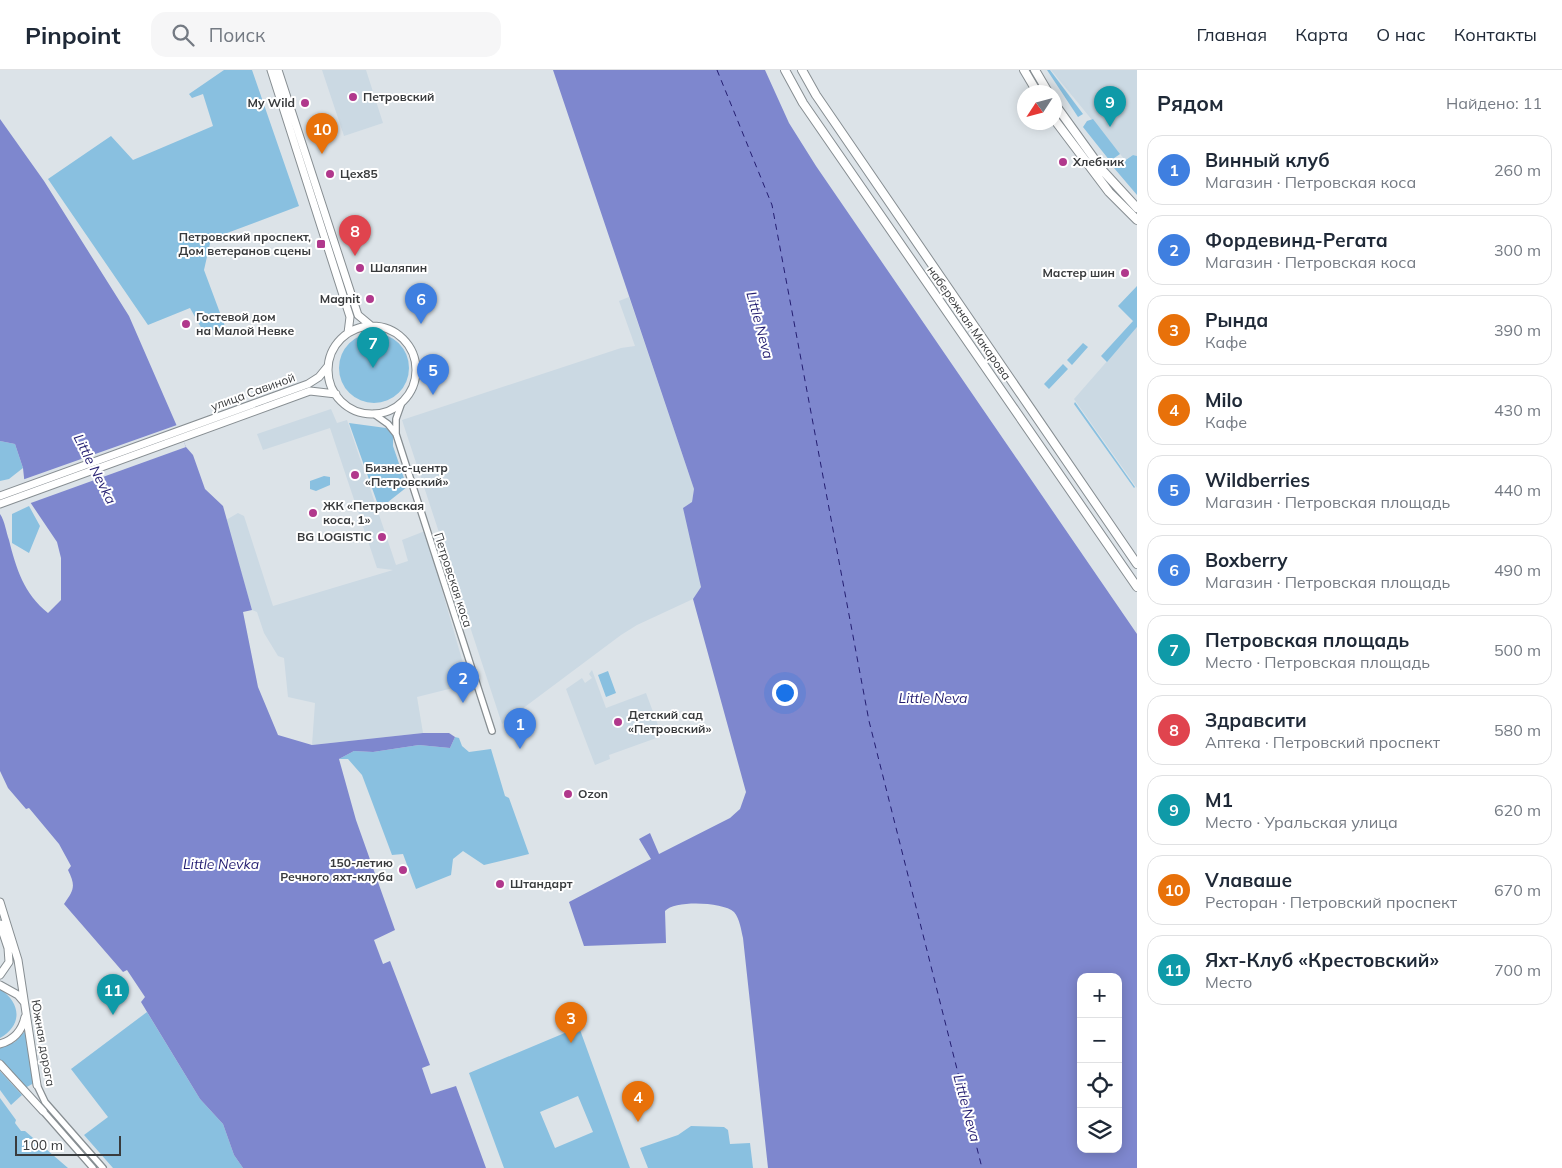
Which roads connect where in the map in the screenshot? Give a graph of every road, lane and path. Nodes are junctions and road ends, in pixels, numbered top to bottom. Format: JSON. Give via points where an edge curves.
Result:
{"nodes":[{"id":1,"x":271,"y":70,"type":"edge"},
{"id":2,"x":278,"y":70,"type":"edge"},
{"id":3,"x":802,"y":70,"type":"edge"},
{"id":4,"x":1024,"y":70,"type":"edge"},
{"id":5,"x":1035,"y":70,"type":"edge"},
{"id":6,"x":786,"y":72,"type":"edge"},
{"id":7,"x":1033,"y":85,"type":"edge"},
{"id":8,"x":1044,"y":85,"type":"edge"},
{"id":9,"x":1062,"y":114,"type":"edge"},
{"id":10,"x":1062,"y":130,"type":"edge"},
{"id":11,"x":1137,"y":208,"type":"edge"},
{"id":12,"x":1137,"y":220,"type":"edge"},
{"id":13,"x":370,"y":326,"type":"junction"},
{"id":14,"x":348,"y":333,"type":"junction"},
{"id":15,"x":328,"y":366,"type":"junction"},
{"id":16,"x":336,"y":394,"type":"junction"},
{"id":17,"x":402,"y":402,"type":"junction"},
{"id":18,"x":374,"y":414,"type":"junction"},
{"id":19,"x":396,"y":434,"type":"junction"},
{"id":20,"x":181,"y":435,"type":"junction"},
{"id":21,"x":0,"y":496,"type":"edge"},
{"id":22,"x":0,"y":504,"type":"edge"},
{"id":23,"x":1137,"y":564,"type":"edge"},
{"id":24,"x":1137,"y":587,"type":"edge"},
{"id":25,"x":492,"y":730,"type":"dead end"},
{"id":26,"x":0,"y":902,"type":"edge"},
{"id":27,"x":0,"y":924,"type":"edge"},
{"id":28,"x":0,"y":974,"type":"edge"},
{"id":29,"x":0,"y":985,"type":"edge"},
{"id":30,"x":24,"y":1002,"type":"junction"},
{"id":31,"x":26,"y":1014,"type":"junction"},
{"id":32,"x":0,"y":1044,"type":"edge"},
{"id":33,"x":0,"y":1064,"type":"edge"},
{"id":34,"x":37,"y":1086,"type":"joint"},
{"id":35,"x":43,"y":1110,"type":"joint"},
{"id":36,"x":93,"y":1168,"type":"edge"},
{"id":37,"x":103,"y":1168,"type":"edge"}],
"edges":[{"from":1,"to":14,"type":"street","via":[[350,317]]},
{"from":2,"to":13,"type":"street","via":[[358,315]]},
{"from":3,"to":23,"type":"main road","name":"набережная Макарова"},
{"from":4,"to":7,"type":"main road"},
{"from":5,"to":8,"type":"main road"},
{"from":6,"to":24,"type":"main road","name":"набережная Макарова","via":[[819,126]]},
{"from":9,"to":11,"type":"main road","via":[[1103,171]]},
{"from":10,"to":12,"type":"main road","via":[[1109,192]]},
{"from":13,"to":14,"type":"street"},
{"from":13,"to":17,"type":"street","via":[[396,332],[413,352],[416,379]]},
{"from":14,"to":15,"type":"street","via":[[334,347]]},
{"from":15,"to":16,"type":"street"},
{"from":15,"to":20,"type":"street","name":"улица Савиной","via":[[313,382]]},
{"from":16,"to":18,"type":"street","via":[[352,409]]},
{"from":16,"to":20,"type":"street","name":"улица Савиной","via":[[310,391]]},
{"from":17,"to":18,"type":"street","via":[[390,410]]},
{"from":17,"to":19,"type":"street","name":"Петровская коса","via":[[396,418]]},
{"from":18,"to":19,"type":"street","name":"Петровская коса"},
{"from":19,"to":25,"type":"street","name":"Петровская коса"},
{"from":20,"to":21,"type":"street"},
{"from":20,"to":22,"type":"street"},
{"from":26,"to":30,"type":"street","name":"Южная дорога","via":[[18,960]]},
{"from":27,"to":28,"type":"street","via":[[9,962]]},
{"from":29,"to":30,"type":"street","via":[[18,994]]},
{"from":30,"to":31,"type":"street","name":"Южная дорога"},
{"from":31,"to":32,"type":"street","via":[[16,1036]]},
{"from":31,"to":34,"type":"street","name":"Южная дорога"},
{"from":33,"to":35,"type":"street"},
{"from":34,"to":37,"type":"street","name":"Южная дорога","via":[[45,1102]]},
{"from":35,"to":36,"type":"street"}]}
